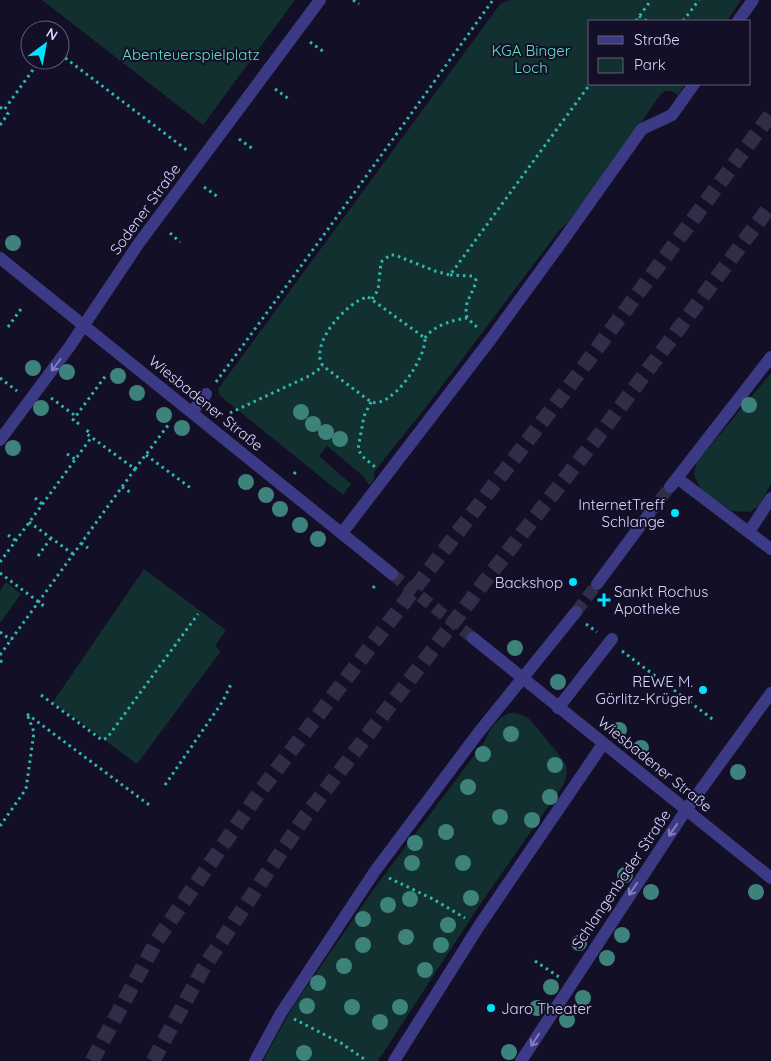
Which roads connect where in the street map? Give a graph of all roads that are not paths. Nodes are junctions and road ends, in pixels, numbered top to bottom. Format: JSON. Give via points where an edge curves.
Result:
{"nodes":[{"id":1,"x":320,"y":0,"type":"edge"},
{"id":2,"x":753,"y":0,"type":"edge"},
{"id":3,"x":739,"y":20,"type":"edge"},
{"id":4,"x":693,"y":85,"type":"edge"},
{"id":5,"x":0,"y":258,"type":"edge"},
{"id":6,"x":84,"y":326,"type":"junction"},
{"id":7,"x":771,"y":357,"type":"edge"},
{"id":8,"x":206,"y":394,"type":"road end"},
{"id":9,"x":192,"y":412,"type":"junction"},
{"id":10,"x":0,"y":440,"type":"edge"},
{"id":11,"x":771,"y":498,"type":"edge"},
{"id":12,"x":650,"y":514,"type":"tunnel mouth"},
{"id":13,"x":749,"y":532,"type":"junction"},
{"id":14,"x":342,"y":533,"type":"junction"},
{"id":15,"x":771,"y":549,"type":"edge"},
{"id":16,"x":392,"y":574,"type":"tunnel mouth"},
{"id":17,"x":597,"y":584,"type":"tunnel mouth"},
{"id":18,"x":575,"y":613,"type":"tunnel mouth"},
{"id":19,"x":473,"y":638,"type":"tunnel mouth"},
{"id":20,"x":611,"y":641,"type":"road end"},
{"id":21,"x":522,"y":678,"type":"junction"},
{"id":22,"x":771,"y":693,"type":"edge"},
{"id":23,"x":558,"y":708,"type":"junction"},
{"id":24,"x":603,"y":744,"type":"junction"},
{"id":25,"x":686,"y":810,"type":"junction"},
{"id":26,"x":771,"y":878,"type":"edge"},
{"id":27,"x":255,"y":1061,"type":"edge"},
{"id":28,"x":394,"y":1061,"type":"edge"},
{"id":29,"x":521,"y":1061,"type":"edge"}],
"edges":[{"from":1,"to":6,"type":"street","name":"Sodener Straße","via":[[139,243]]},
{"from":2,"to":3,"type":"street"},
{"from":4,"to":14,"type":"street","via":[[672,115],[642,129],[491,339]]},
{"from":5,"to":6,"type":"street","name":"Wiesbadener Straße"},
{"from":6,"to":9,"type":"street","name":"Wiesbadener Straße"},
{"from":6,"to":10,"type":"street","name":"Sodener Straße","one_way":true},
{"from":7,"to":13,"type":"street","via":[[674,482]]},
{"from":8,"to":9,"type":"street"},
{"from":9,"to":14,"type":"street","name":"Wiesbadener Straße"},
{"from":11,"to":13,"type":"street"},
{"from":12,"to":17,"type":"street"},
{"from":13,"to":15,"type":"street"},
{"from":14,"to":16,"type":"street","name":"Wiesbadener Straße"},
{"from":18,"to":21,"type":"street"},
{"from":19,"to":21,"type":"street","name":"Wiesbadener Straße"},
{"from":20,"to":23,"type":"street"},
{"from":21,"to":23,"type":"street","name":"Wiesbadener Straße"},
{"from":21,"to":27,"type":"street","via":[[375,871],[281,1012]]},
{"from":22,"to":25,"type":"street","name":"Schlangenbader Straße"},
{"from":23,"to":24,"type":"street","name":"Wiesbadener Straße"},
{"from":24,"to":25,"type":"street","name":"Wiesbadener Straße"},
{"from":24,"to":28,"type":"street","via":[[479,926]]},
{"from":25,"to":26,"type":"street","name":"Wiesbadener Straße"},
{"from":25,"to":29,"type":"street","name":"Schlangenbader Straße","one_way":true}]}
